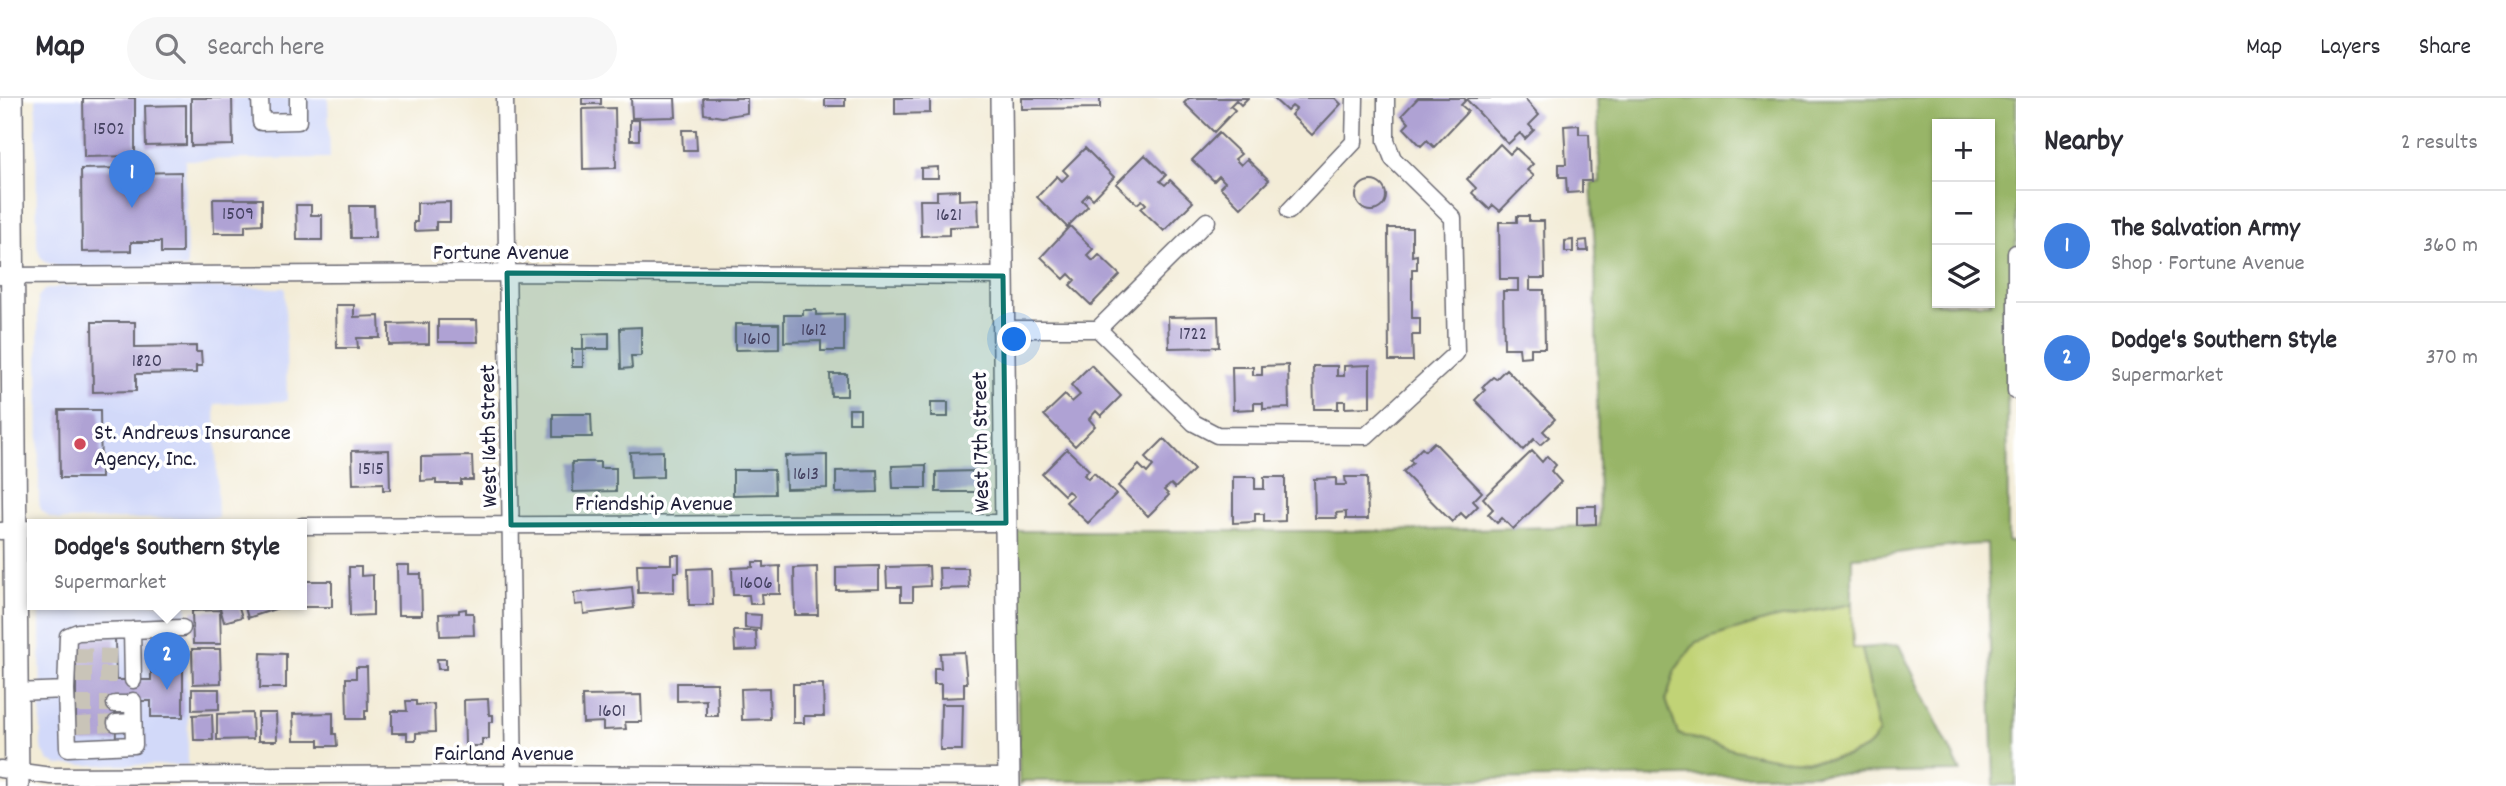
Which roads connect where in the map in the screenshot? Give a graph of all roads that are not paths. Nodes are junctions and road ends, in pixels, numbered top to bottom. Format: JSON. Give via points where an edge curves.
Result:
{"nodes":[{"id":1,"x":11,"y":98,"type":"edge"},
{"id":2,"x":260,"y":98,"type":"edge"},
{"id":3,"x":298,"y":98,"type":"edge"},
{"id":4,"x":505,"y":98,"type":"edge"},
{"id":5,"x":1001,"y":98,"type":"edge"},
{"id":6,"x":1355,"y":98,"type":"edge"},
{"id":7,"x":1386,"y":98,"type":"edge"},
{"id":8,"x":6,"y":129,"type":"edge"},
{"id":9,"x":1289,"y":211,"type":"dead end"},
{"id":10,"x":1207,"y":221,"type":"dead end"},
{"id":11,"x":2016,"y":253,"type":"edge"},
{"id":12,"x":507,"y":274,"type":"junction"},
{"id":13,"x":6,"y":276,"type":"edge"},
{"id":14,"x":1003,"y":276,"type":"junction"},
{"id":15,"x":1004,"y":329,"type":"junction"},
{"id":16,"x":1098,"y":329,"type":"junction"},
{"id":17,"x":2016,"y":391,"type":"edge"},
{"id":18,"x":1006,"y":523,"type":"junction"},
{"id":19,"x":307,"y":526,"type":"edge"},
{"id":20,"x":511,"y":526,"type":"junction"},
{"id":21,"x":16,"y":530,"type":"edge"},
{"id":22,"x":182,"y":628,"type":"dead end"},
{"id":23,"x":132,"y":630,"type":"junction"},
{"id":24,"x":133,"y":656,"type":"junction"},
{"id":25,"x":116,"y":657,"type":"tunnel mouth"},
{"id":26,"x":116,"y":675,"type":"tunnel mouth"},
{"id":27,"x":70,"y":690,"type":"junction"},
{"id":28,"x":16,"y":692,"type":"junction"},
{"id":29,"x":115,"y":704,"type":"tunnel mouth"},
{"id":30,"x":133,"y":722,"type":"junction"},
{"id":31,"x":116,"y":723,"type":"tunnel mouth"},
{"id":32,"x":134,"y":745,"type":"junction"},
{"id":33,"x":82,"y":748,"type":"junction"},
{"id":34,"x":11,"y":776,"type":"edge"},
{"id":35,"x":82,"y":776,"type":"junction"},
{"id":36,"x":134,"y":776,"type":"junction"},
{"id":37,"x":203,"y":780,"type":"edge"},
{"id":38,"x":514,"y":780,"type":"edge"},
{"id":39,"x":1009,"y":781,"type":"edge"}],
"edges":[{"from":1,"to":8,"type":"highway"},
{"from":2,"to":3,"type":"street","via":[[261,122],[298,121]]},
{"from":4,"to":12,"type":"street","name":"West 16th Street"},
{"from":5,"to":14,"type":"main road","name":"West 17th Street"},
{"from":6,"to":9,"type":"street","via":[[1354,142]]},
{"from":7,"to":16,"type":"street","via":[[1385,141],[1393,159],[1453,218],[1455,354],[1366,436],[1217,435],[1194,423]]},
{"from":8,"to":13,"type":"highway"},
{"from":10,"to":16,"type":"street"},
{"from":11,"to":17,"type":"street"},
{"from":12,"to":13,"type":"street","name":"Fortune Avenue"},
{"from":12,"to":14,"type":"street","name":"Fortune Avenue"},
{"from":12,"to":20,"type":"street","name":"West 16th Street"},
{"from":13,"to":21,"type":"highway"},
{"from":14,"to":15,"type":"main road","name":"West 17th Street"},
{"from":15,"to":16,"type":"street"},
{"from":15,"to":18,"type":"main road","name":"West 17th Street"},
{"from":18,"to":20,"type":"street","name":"Friendship Avenue"},
{"from":18,"to":39,"type":"main road","name":"West 17th Street"},
{"from":19,"to":20,"type":"street","name":"Friendship Avenue"},
{"from":20,"to":38,"type":"street","name":"West 16th Street"},
{"from":21,"to":28,"type":"highway"},
{"from":22,"to":23,"type":"street"},
{"from":23,"to":24,"type":"street"},
{"from":23,"to":27,"type":"street","via":[[68,636]]},
{"from":24,"to":25,"type":"street"},
{"from":24,"to":26,"type":"street","via":[[133,677]]},
{"from":27,"to":28,"type":"street"},
{"from":27,"to":33,"type":"street","via":[[68,748]]},
{"from":28,"to":34,"type":"highway"},
{"from":29,"to":30,"type":"street","via":[[133,703]]},
{"from":30,"to":31,"type":"street"},
{"from":30,"to":32,"type":"street"},
{"from":32,"to":33,"type":"street"},
{"from":32,"to":36,"type":"street"},
{"from":33,"to":35,"type":"street"},
{"from":34,"to":35,"type":"street","name":"Fairland Avenue"},
{"from":35,"to":36,"type":"street","name":"Fairland Avenue"},
{"from":36,"to":37,"type":"street","name":"Fairland Avenue"},
{"from":37,"to":38,"type":"street","name":"Fairland Avenue"},
{"from":38,"to":39,"type":"street","name":"Fairland Avenue"}]}
